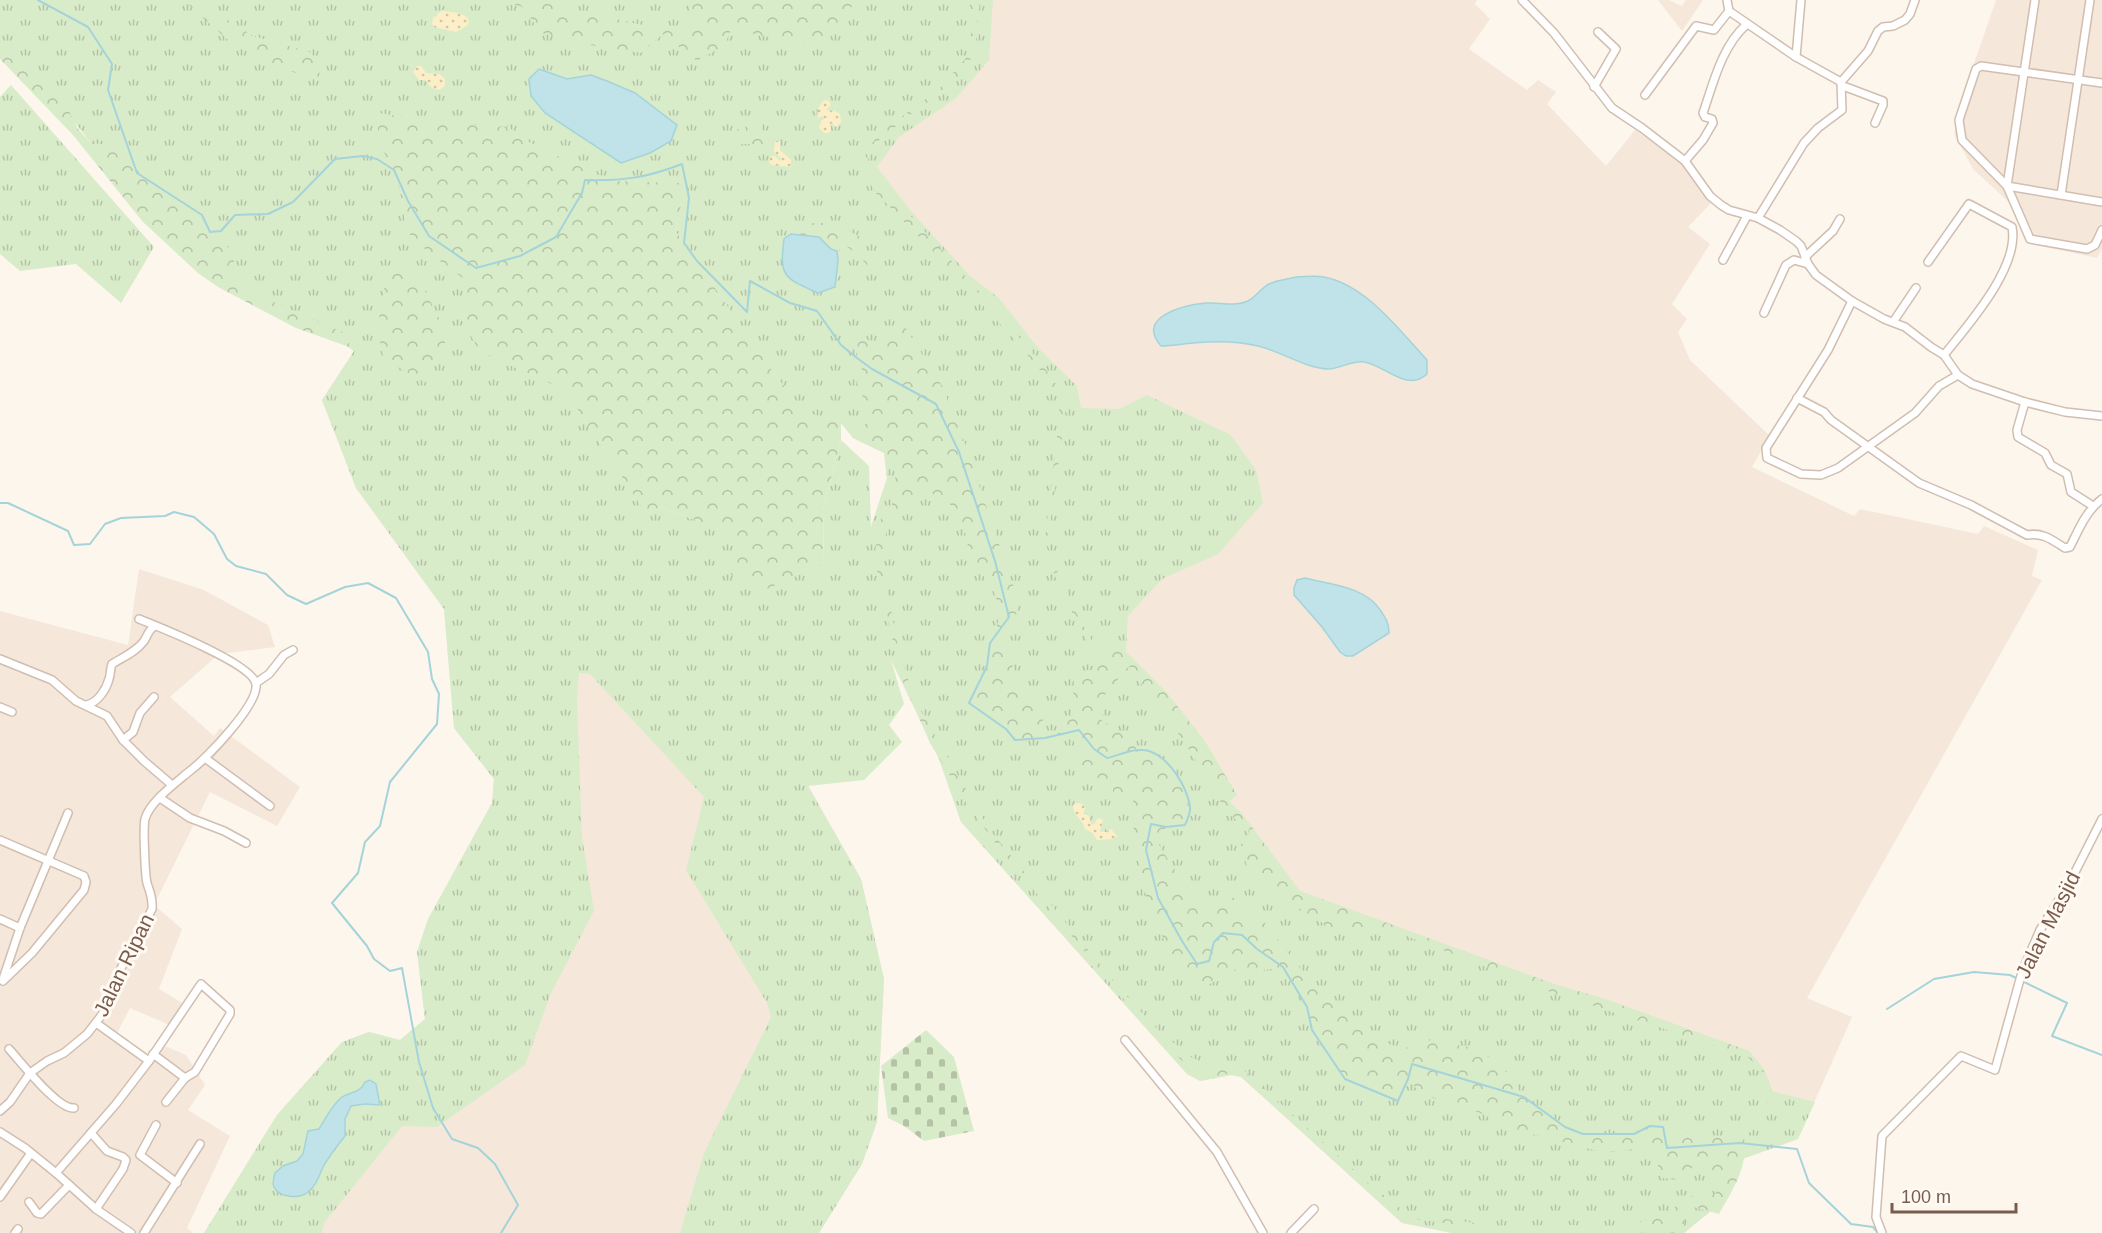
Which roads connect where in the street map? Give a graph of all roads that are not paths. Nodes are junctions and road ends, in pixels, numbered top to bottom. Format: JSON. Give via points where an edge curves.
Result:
{"nodes":[{"id":1,"x":1522,"y":0,"type":"edge"},
{"id":2,"x":1727,"y":0,"type":"edge"},
{"id":3,"x":1801,"y":0,"type":"edge"},
{"id":4,"x":1915,"y":0,"type":"edge"},
{"id":5,"x":2035,"y":0,"type":"edge"},
{"id":6,"x":2090,"y":0,"type":"edge"},
{"id":7,"x":1729,"y":11,"type":"junction"},
{"id":8,"x":1746,"y":25,"type":"junction"},
{"id":9,"x":1598,"y":32,"type":"dead end"},
{"id":10,"x":1796,"y":57,"type":"junction"},
{"id":11,"x":2024,"y":72,"type":"junction"},
{"id":12,"x":2078,"y":80,"type":"junction"},
{"id":13,"x":2102,"y":83,"type":"edge"},
{"id":14,"x":1842,"y":84,"type":"junction"},
{"id":15,"x":1594,"y":87,"type":"junction"},
{"id":16,"x":1645,"y":95,"type":"dead end"},
{"id":17,"x":1875,"y":123,"type":"dead end"},
{"id":18,"x":1685,"y":161,"type":"junction"},
{"id":19,"x":2007,"y":186,"type":"junction"},
{"id":20,"x":2061,"y":195,"type":"junction"},
{"id":21,"x":2102,"y":202,"type":"edge"},
{"id":22,"x":1747,"y":216,"type":"junction"},
{"id":23,"x":1758,"y":218,"type":"junction"},
{"id":24,"x":1840,"y":219,"type":"dead end"},
{"id":25,"x":2102,"y":230,"type":"edge"},
{"id":26,"x":1723,"y":260,"type":"dead end"},
{"id":27,"x":1806,"y":261,"type":"junction"},
{"id":28,"x":1928,"y":262,"type":"dead end"},
{"id":29,"x":1916,"y":288,"type":"dead end"},
{"id":30,"x":1852,"y":301,"type":"junction"},
{"id":31,"x":1764,"y":313,"type":"dead end"},
{"id":32,"x":1893,"y":322,"type":"junction"},
{"id":33,"x":1944,"y":355,"type":"junction"},
{"id":34,"x":1958,"y":375,"type":"junction"},
{"id":35,"x":1797,"y":398,"type":"junction"},
{"id":36,"x":2025,"y":402,"type":"junction"},
{"id":37,"x":2101,"y":414,"type":"edge"},
{"id":38,"x":1868,"y":447,"type":"junction"},
{"id":39,"x":2102,"y":499,"type":"edge"},
{"id":40,"x":2093,"y":506,"type":"junction"},
{"id":41,"x":139,"y":619,"type":"dead end"},
{"id":42,"x":155,"y":626,"type":"junction"},
{"id":43,"x":292,"y":650,"type":"dead end"},
{"id":44,"x":1,"y":662,"type":"edge"},
{"id":45,"x":254,"y":680,"type":"junction"},
{"id":46,"x":154,"y":697,"type":"dead end"},
{"id":47,"x":87,"y":705,"type":"junction"},
{"id":48,"x":0,"y":707,"type":"edge"},
{"id":49,"x":12,"y":712,"type":"dead end"},
{"id":50,"x":123,"y":740,"type":"junction"},
{"id":51,"x":205,"y":758,"type":"junction"},
{"id":52,"x":172,"y":786,"type":"junction"},
{"id":53,"x":160,"y":798,"type":"junction"},
{"id":54,"x":270,"y":806,"type":"dead end"},
{"id":55,"x":68,"y":813,"type":"dead end"},
{"id":56,"x":2102,"y":819,"type":"edge"},
{"id":57,"x":0,"y":840,"type":"edge"},
{"id":58,"x":246,"y":843,"type":"dead end"},
{"id":59,"x":47,"y":860,"type":"junction"},
{"id":60,"x":0,"y":920,"type":"edge"},
{"id":61,"x":20,"y":928,"type":"junction"},
{"id":62,"x":1,"y":982,"type":"edge"},
{"id":63,"x":96,"y":1023,"type":"junction"},
{"id":64,"x":1125,"y":1040,"type":"dead end"},
{"id":65,"x":9,"y":1049,"type":"dead end"},
{"id":66,"x":151,"y":1058,"type":"junction"},
{"id":67,"x":30,"y":1073,"type":"junction"},
{"id":68,"x":185,"y":1078,"type":"junction"},
{"id":69,"x":166,"y":1102,"type":"dead end"},
{"id":70,"x":75,"y":1108,"type":"dead end"},
{"id":71,"x":0,"y":1111,"type":"edge"},
{"id":72,"x":156,"y":1125,"type":"dead end"},
{"id":73,"x":0,"y":1132,"type":"edge"},
{"id":74,"x":91,"y":1133,"type":"junction"},
{"id":75,"x":200,"y":1144,"type":"dead end"},
{"id":76,"x":31,"y":1153,"type":"junction"},
{"id":77,"x":56,"y":1173,"type":"junction"},
{"id":78,"x":177,"y":1183,"type":"junction"},
{"id":79,"x":69,"y":1185,"type":"junction"},
{"id":80,"x":0,"y":1197,"type":"edge"},
{"id":81,"x":29,"y":1202,"type":"dead end"},
{"id":82,"x":96,"y":1209,"type":"junction"},
{"id":83,"x":1314,"y":1209,"type":"dead end"},
{"id":84,"x":131,"y":1233,"type":"edge"},
{"id":85,"x":144,"y":1233,"type":"edge"},
{"id":86,"x":1263,"y":1233,"type":"edge"},
{"id":87,"x":1291,"y":1233,"type":"edge"},
{"id":88,"x":1882,"y":1233,"type":"edge"}],
"edges":[{"from":1,"to":15,"type":"street","via":[[1554,33]]},
{"from":2,"to":7,"type":"street"},
{"from":3,"to":10,"type":"street"},
{"from":4,"to":14,"type":"street","via":[[1905,20],[1878,31]]},
{"from":5,"to":11,"type":"street"},
{"from":6,"to":12,"type":"street"},
{"from":7,"to":8,"type":"street"},
{"from":7,"to":16,"type":"street","via":[[1714,30],[1696,26]]},
{"from":8,"to":10,"type":"street"},
{"from":8,"to":18,"type":"street","via":[[1739,31],[1714,80],[1703,113],[1713,123]]},
{"from":9,"to":15,"type":"street","via":[[1616,49]]},
{"from":10,"to":14,"type":"street"},
{"from":11,"to":12,"type":"street"},
{"from":11,"to":19,"type":"street"},
{"from":11,"to":19,"type":"street","via":[[1978,67],[1959,120],[1962,140]]},
{"from":12,"to":13,"type":"street"},
{"from":12,"to":20,"type":"street"},
{"from":14,"to":17,"type":"street","via":[[1881,99],[1883,105]]},
{"from":14,"to":23,"type":"street","via":[[1842,110],[1804,143]]},
{"from":15,"to":18,"type":"street","via":[[1617,113]]},
{"from":18,"to":22,"type":"street","via":[[1710,196],[1729,210]]},
{"from":19,"to":20,"type":"street"},
{"from":19,"to":25,"type":"street","via":[[2030,239],[2087,249],[2095,246]]},
{"from":20,"to":21,"type":"street"},
{"from":22,"to":23,"type":"street"},
{"from":22,"to":26,"type":"street"},
{"from":23,"to":27,"type":"street","via":[[1801,246]]},
{"from":24,"to":27,"type":"street"},
{"from":27,"to":30,"type":"street","via":[[1816,276]]},
{"from":27,"to":31,"type":"street","via":[[1794,260],[1786,265]]},
{"from":28,"to":33,"type":"street","via":[[1969,204],[2013,230],[2011,256],[1983,305]]},
{"from":29,"to":32,"type":"street"},
{"from":30,"to":32,"type":"street"},
{"from":30,"to":35,"type":"street","via":[[1828,350]]},
{"from":32,"to":33,"type":"street"},
{"from":33,"to":34,"type":"street"},
{"from":34,"to":36,"type":"street","via":[[1987,390]]},
{"from":34,"to":38,"type":"street","via":[[1939,386],[1915,413]]},
{"from":35,"to":38,"type":"street","via":[[1824,412]]},
{"from":35,"to":38,"type":"street","via":[[1766,448],[1767,458],[1801,474],[1821,475]]},
{"from":36,"to":37,"type":"street","via":[[2065,412]]},
{"from":36,"to":40,"type":"street","via":[[2018,436],[2045,453],[2051,465],[2067,474],[2071,492]]},
{"from":38,"to":40,"type":"street","via":[[1919,483],[2027,535],[2047,536],[2065,548],[2070,547]]},
{"from":39,"to":40,"type":"street"},
{"from":41,"to":42,"type":"street"},
{"from":42,"to":45,"type":"street","via":[[206,647],[245,670]]},
{"from":42,"to":47,"type":"street","via":[[133,652],[112,664],[103,692]]},
{"from":43,"to":45,"type":"street","via":[[269,674]]},
{"from":44,"to":47,"type":"street","via":[[52,680],[76,701]]},
{"from":45,"to":51,"type":"street","name":"Jalan Ripan","via":[[252,700]]},
{"from":46,"to":50,"type":"street","via":[[140,713],[133,732]]},
{"from":47,"to":50,"type":"street","via":[[107,717]]},
{"from":48,"to":49,"type":"street"},
{"from":50,"to":52,"type":"street"},
{"from":51,"to":52,"type":"street","name":"Jalan Ripan"},
{"from":51,"to":54,"type":"street"},
{"from":52,"to":53,"type":"street","name":"Jalan Ripan"},
{"from":53,"to":58,"type":"street","via":[[190,818]]},
{"from":53,"to":63,"type":"street","name":"Jalan Ripan","via":[[148,811],[143,830],[152,909]]},
{"from":55,"to":59,"type":"street"},
{"from":56,"to":88,"type":"street","name":"Jalan Masjid","via":[[2040,930],[2022,972],[1995,1070],[1961,1056],[1882,1136],[1876,1217]]},
{"from":57,"to":59,"type":"street"},
{"from":59,"to":61,"type":"street"},
{"from":59,"to":62,"type":"street","via":[[84,876],[84,890],[32,953]]},
{"from":60,"to":61,"type":"street"},
{"from":61,"to":62,"type":"street"},
{"from":63,"to":66,"type":"street"},
{"from":63,"to":67,"type":"street","name":"Jalan Ripan","via":[[64,1053]]},
{"from":64,"to":86,"type":"street","via":[[1217,1152]]},
{"from":65,"to":67,"type":"street"},
{"from":66,"to":68,"type":"street"},
{"from":66,"to":68,"type":"street","via":[[201,984],[231,1012],[195,1072]]},
{"from":66,"to":74,"type":"street"},
{"from":67,"to":70,"type":"street","via":[[55,1099],[67,1108]]},
{"from":67,"to":71,"type":"street","name":"Jalan Ripan"},
{"from":68,"to":69,"type":"street"},
{"from":72,"to":78,"type":"street","via":[[140,1155]]},
{"from":73,"to":76,"type":"street"},
{"from":74,"to":77,"type":"street"},
{"from":74,"to":82,"type":"street","via":[[107,1151],[126,1160]]},
{"from":75,"to":78,"type":"street"},
{"from":76,"to":77,"type":"street"},
{"from":76,"to":80,"type":"street"},
{"from":77,"to":79,"type":"street"},
{"from":78,"to":85,"type":"street"},
{"from":79,"to":81,"type":"street","via":[[41,1214]]},
{"from":79,"to":82,"type":"street"},
{"from":82,"to":84,"type":"street"},
{"from":83,"to":87,"type":"street"}]}
